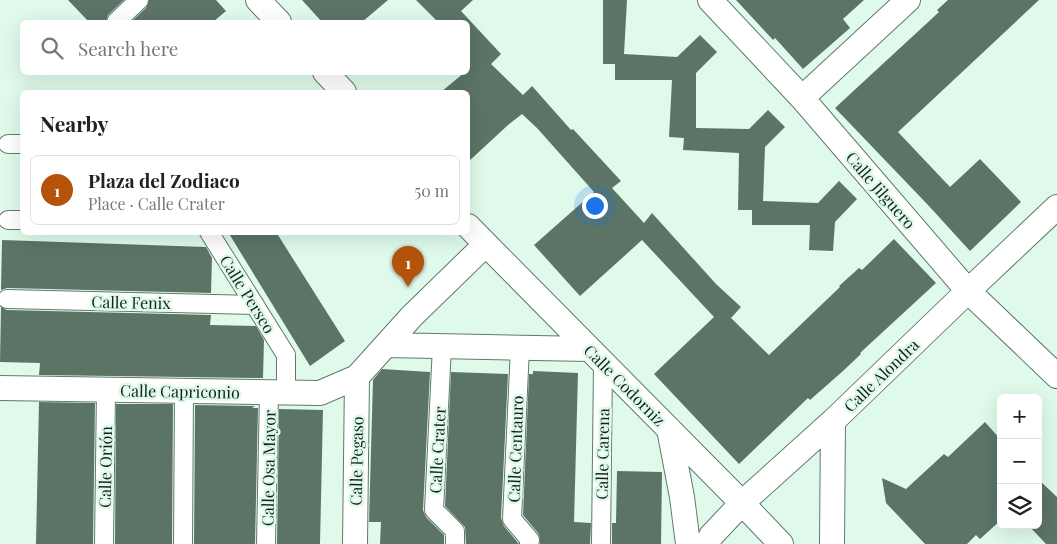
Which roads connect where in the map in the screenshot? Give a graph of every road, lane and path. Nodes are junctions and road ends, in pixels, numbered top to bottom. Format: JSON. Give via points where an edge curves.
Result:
{"nodes":[{"id":1,"x":139,"y":0,"type":"edge"},
{"id":2,"x":258,"y":0,"type":"edge"},
{"id":3,"x":710,"y":0,"type":"edge"},
{"id":4,"x":908,"y":0,"type":"edge"},
{"id":5,"x":118,"y":20,"type":"edge"},
{"id":6,"x":277,"y":20,"type":"edge"},
{"id":7,"x":328,"y":75,"type":"edge"},
{"id":8,"x":342,"y":90,"type":"edge"},
{"id":9,"x":802,"y":98,"type":"junction"},
{"id":10,"x":1057,"y":207,"type":"edge"},
{"id":11,"x":470,"y":228,"type":"edge"},
{"id":12,"x":211,"y":235,"type":"edge"},
{"id":13,"x":485,"y":245,"type":"junction"},
{"id":14,"x":968,"y":290,"type":"junction"},
{"id":15,"x":7,"y":299,"type":"dead end"},
{"id":16,"x":255,"y":305,"type":"junction"},
{"id":17,"x":386,"y":346,"type":"junction"},
{"id":18,"x":442,"y":346,"type":"junction"},
{"id":19,"x":520,"y":348,"type":"junction"},
{"id":20,"x":286,"y":355,"type":"joint"},
{"id":21,"x":596,"y":356,"type":"junction"},
{"id":22,"x":1057,"y":376,"type":"edge"},
{"id":23,"x":357,"y":377,"type":"junction"},
{"id":24,"x":0,"y":388,"type":"edge"},
{"id":25,"x":106,"y":389,"type":"junction"},
{"id":26,"x":184,"y":391,"type":"junction"},
{"id":27,"x":278,"y":392,"type":"junction"},
{"id":28,"x":833,"y":422,"type":"junction"},
{"id":29,"x":668,"y":429,"type":"junction"},
{"id":30,"x":742,"y":503,"type":"junction"},
{"id":31,"x":104,"y":544,"type":"edge"},
{"id":32,"x":183,"y":544,"type":"edge"},
{"id":33,"x":266,"y":544,"type":"edge"},
{"id":34,"x":355,"y":544,"type":"edge"},
{"id":35,"x":455,"y":544,"type":"edge"},
{"id":36,"x":529,"y":544,"type":"edge"},
{"id":37,"x":601,"y":544,"type":"edge"},
{"id":38,"x":688,"y":544,"type":"edge"},
{"id":39,"x":707,"y":544,"type":"edge"},
{"id":40,"x":781,"y":544,"type":"edge"},
{"id":41,"x":832,"y":544,"type":"edge"}],
"edges":[{"from":1,"to":5,"type":"street"},
{"from":2,"to":6,"type":"street"},
{"from":3,"to":9,"type":"street","name":"Calle Jilguero"},
{"from":4,"to":9,"type":"street"},
{"from":7,"to":8,"type":"street"},
{"from":9,"to":14,"type":"street","name":"Calle Jilguero"},
{"from":10,"to":14,"type":"street","name":"Calle Alondra"},
{"from":11,"to":13,"type":"street","name":"Calle Codorniz"},
{"from":12,"to":16,"type":"street","name":"Calle Perseo"},
{"from":13,"to":17,"type":"street"},
{"from":13,"to":21,"type":"street","name":"Calle Codorniz"},
{"from":14,"to":22,"type":"street","name":"Calle Jilguero"},
{"from":14,"to":28,"type":"street","name":"Calle Alondra"},
{"from":15,"to":16,"type":"street","name":"Calle Fenix"},
{"from":16,"to":20,"type":"street","name":"Calle Perseo"},
{"from":17,"to":18,"type":"street"},
{"from":17,"to":23,"type":"street"},
{"from":18,"to":19,"type":"street"},
{"from":18,"to":35,"type":"street","name":"Calle Crater","via":[[434,510],[455,531]]},
{"from":19,"to":21,"type":"street"},
{"from":19,"to":36,"type":"street","name":"Calle Centauro","via":[[512,519],[530,540]]},
{"from":20,"to":27,"type":"street","name":"Calle Osa Mayor"},
{"from":21,"to":29,"type":"street","name":"Calle Codorniz"},
{"from":21,"to":37,"type":"street","name":"Calle Carena"},
{"from":23,"to":27,"type":"street","name":"Calle Capriconio","via":[[320,393]]},
{"from":23,"to":34,"type":"street","name":"Calle Pegaso"},
{"from":24,"to":25,"type":"street","name":"Calle Capriconio"},
{"from":25,"to":26,"type":"street","name":"Calle Capriconio"},
{"from":25,"to":31,"type":"street","name":"Calle Orión"},
{"from":26,"to":27,"type":"street","name":"Calle Capriconio"},
{"from":26,"to":32,"type":"street"},
{"from":27,"to":33,"type":"street","name":"Calle Osa Mayor"},
{"from":28,"to":30,"type":"street","name":"Calle Alondra"},
{"from":28,"to":41,"type":"street"},
{"from":29,"to":30,"type":"street","name":"Calle Codorniz"},
{"from":29,"to":38,"type":"street"},
{"from":30,"to":39,"type":"street","name":"Calle Alondra"},
{"from":30,"to":40,"type":"street","name":"Calle Codorniz"}]}
